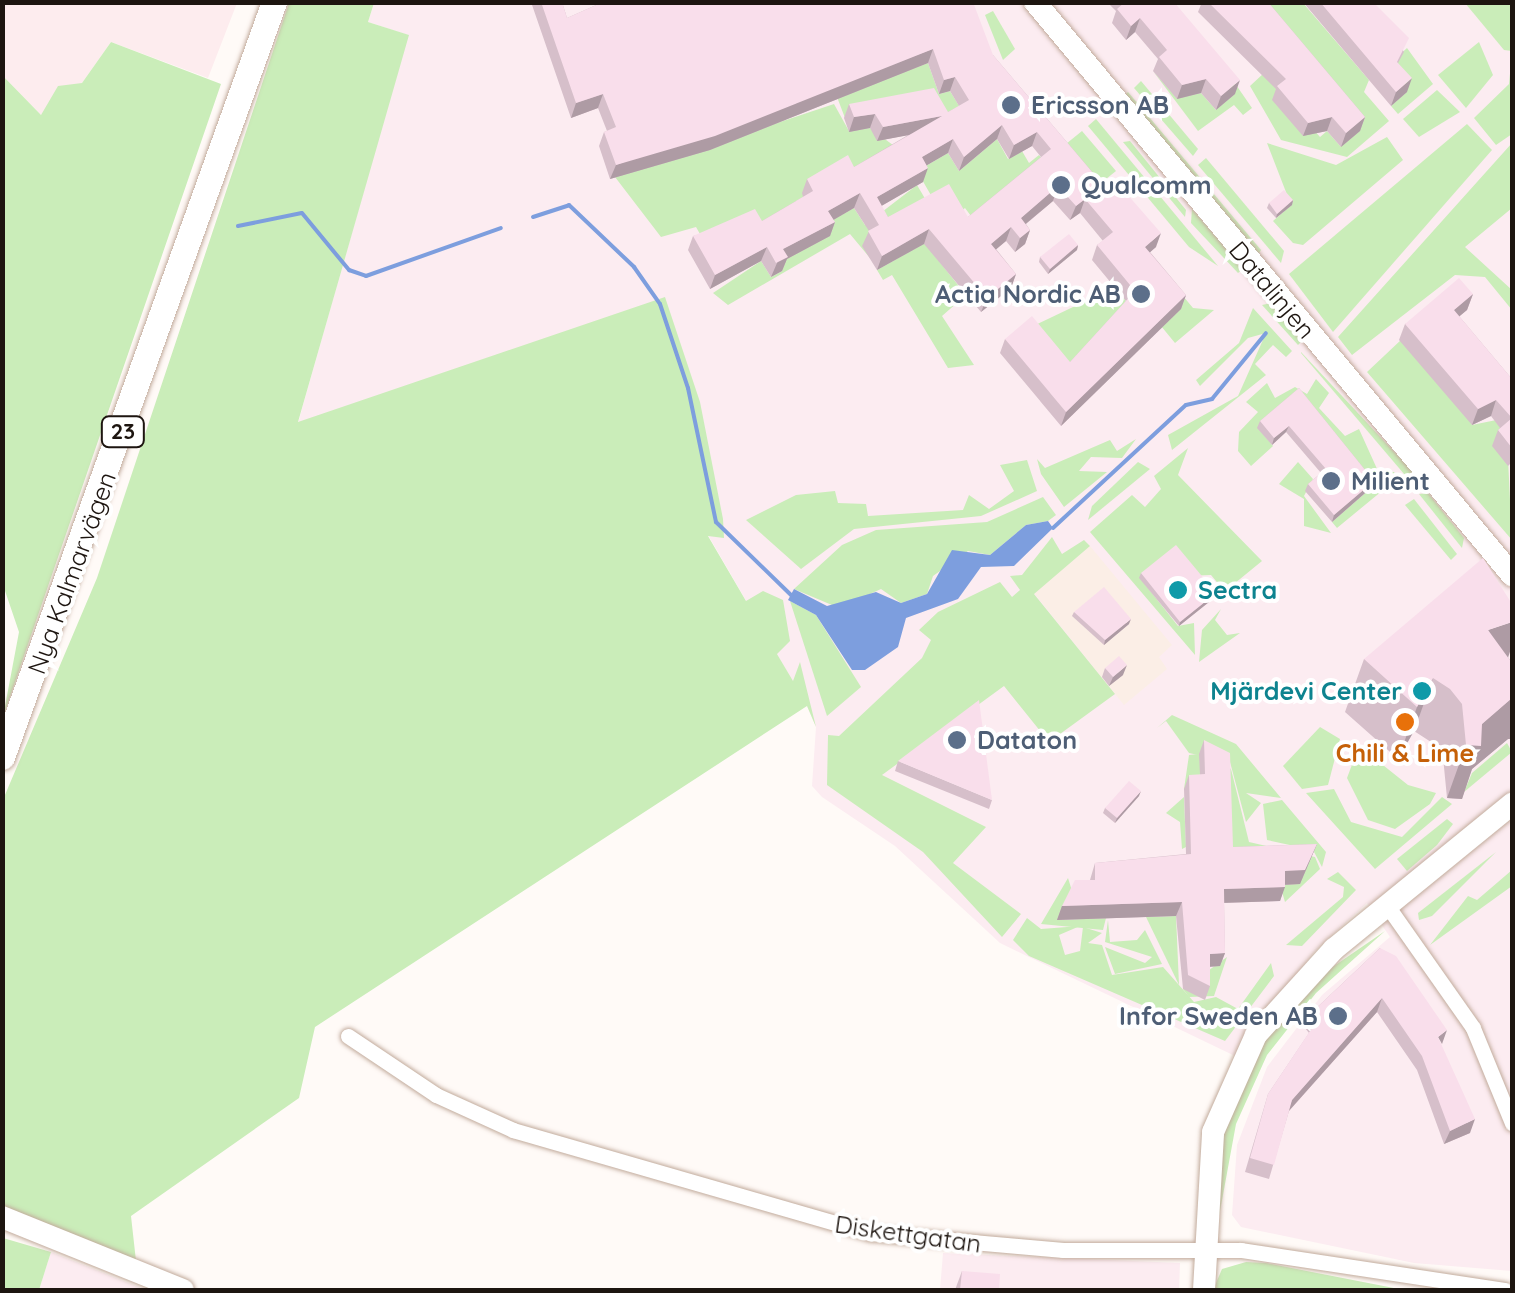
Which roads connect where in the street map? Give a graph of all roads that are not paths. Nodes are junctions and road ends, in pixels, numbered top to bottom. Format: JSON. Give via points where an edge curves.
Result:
{"nodes":[{"id":1,"x":262,"y":2,"type":"edge"},
{"id":2,"x":274,"y":2,"type":"edge"},
{"id":3,"x":1035,"y":2,"type":"edge"},
{"id":4,"x":235,"y":104,"type":"junction"},
{"id":5,"x":1512,"y":576,"type":"edge"},
{"id":6,"x":2,"y":757,"type":"edge"},
{"id":7,"x":1512,"y":790,"type":"edge"},
{"id":8,"x":1512,"y":804,"type":"edge"},
{"id":9,"x":1386,"y":904,"type":"junction"},
{"id":10,"x":348,"y":1036,"type":"dead end"},
{"id":11,"x":1512,"y":1123,"type":"edge"},
{"id":12,"x":2,"y":1217,"type":"edge"},
{"id":13,"x":2,"y":1230,"type":"edge"},
{"id":14,"x":76,"y":1247,"type":"junction"},
{"id":15,"x":1204,"y":1249,"type":"junction"},
{"id":16,"x":184,"y":1290,"type":"edge"},
{"id":17,"x":1204,"y":1290,"type":"edge"},
{"id":18,"x":1505,"y":1290,"type":"edge"}],
"edges":[{"from":1,"to":4,"type":"main road","name":"Nya Kalmarvägen","number":"23"},
{"from":2,"to":4,"type":"main road","name":"Nya Kalmarvägen","number":"23"},
{"from":3,"to":5,"type":"street","name":"Datalinjen"},
{"from":4,"to":6,"type":"main road","name":"Nya Kalmarvägen","number":"23"},
{"from":7,"to":9,"type":"street"},
{"from":8,"to":9,"type":"street"},
{"from":9,"to":11,"type":"street","via":[[1472,1028]]},
{"from":9,"to":15,"type":"street","via":[[1293,989],[1243,1057],[1213,1132]]},
{"from":10,"to":15,"type":"street","name":"Diskettgatan","via":[[436,1096],[513,1130],[807,1218],[980,1246]]},
{"from":12,"to":14,"type":"street"},
{"from":13,"to":14,"type":"street"},
{"from":14,"to":16,"type":"street"},
{"from":15,"to":17,"type":"street"},
{"from":15,"to":18,"type":"street","name":"Diskettgatan"}]}
